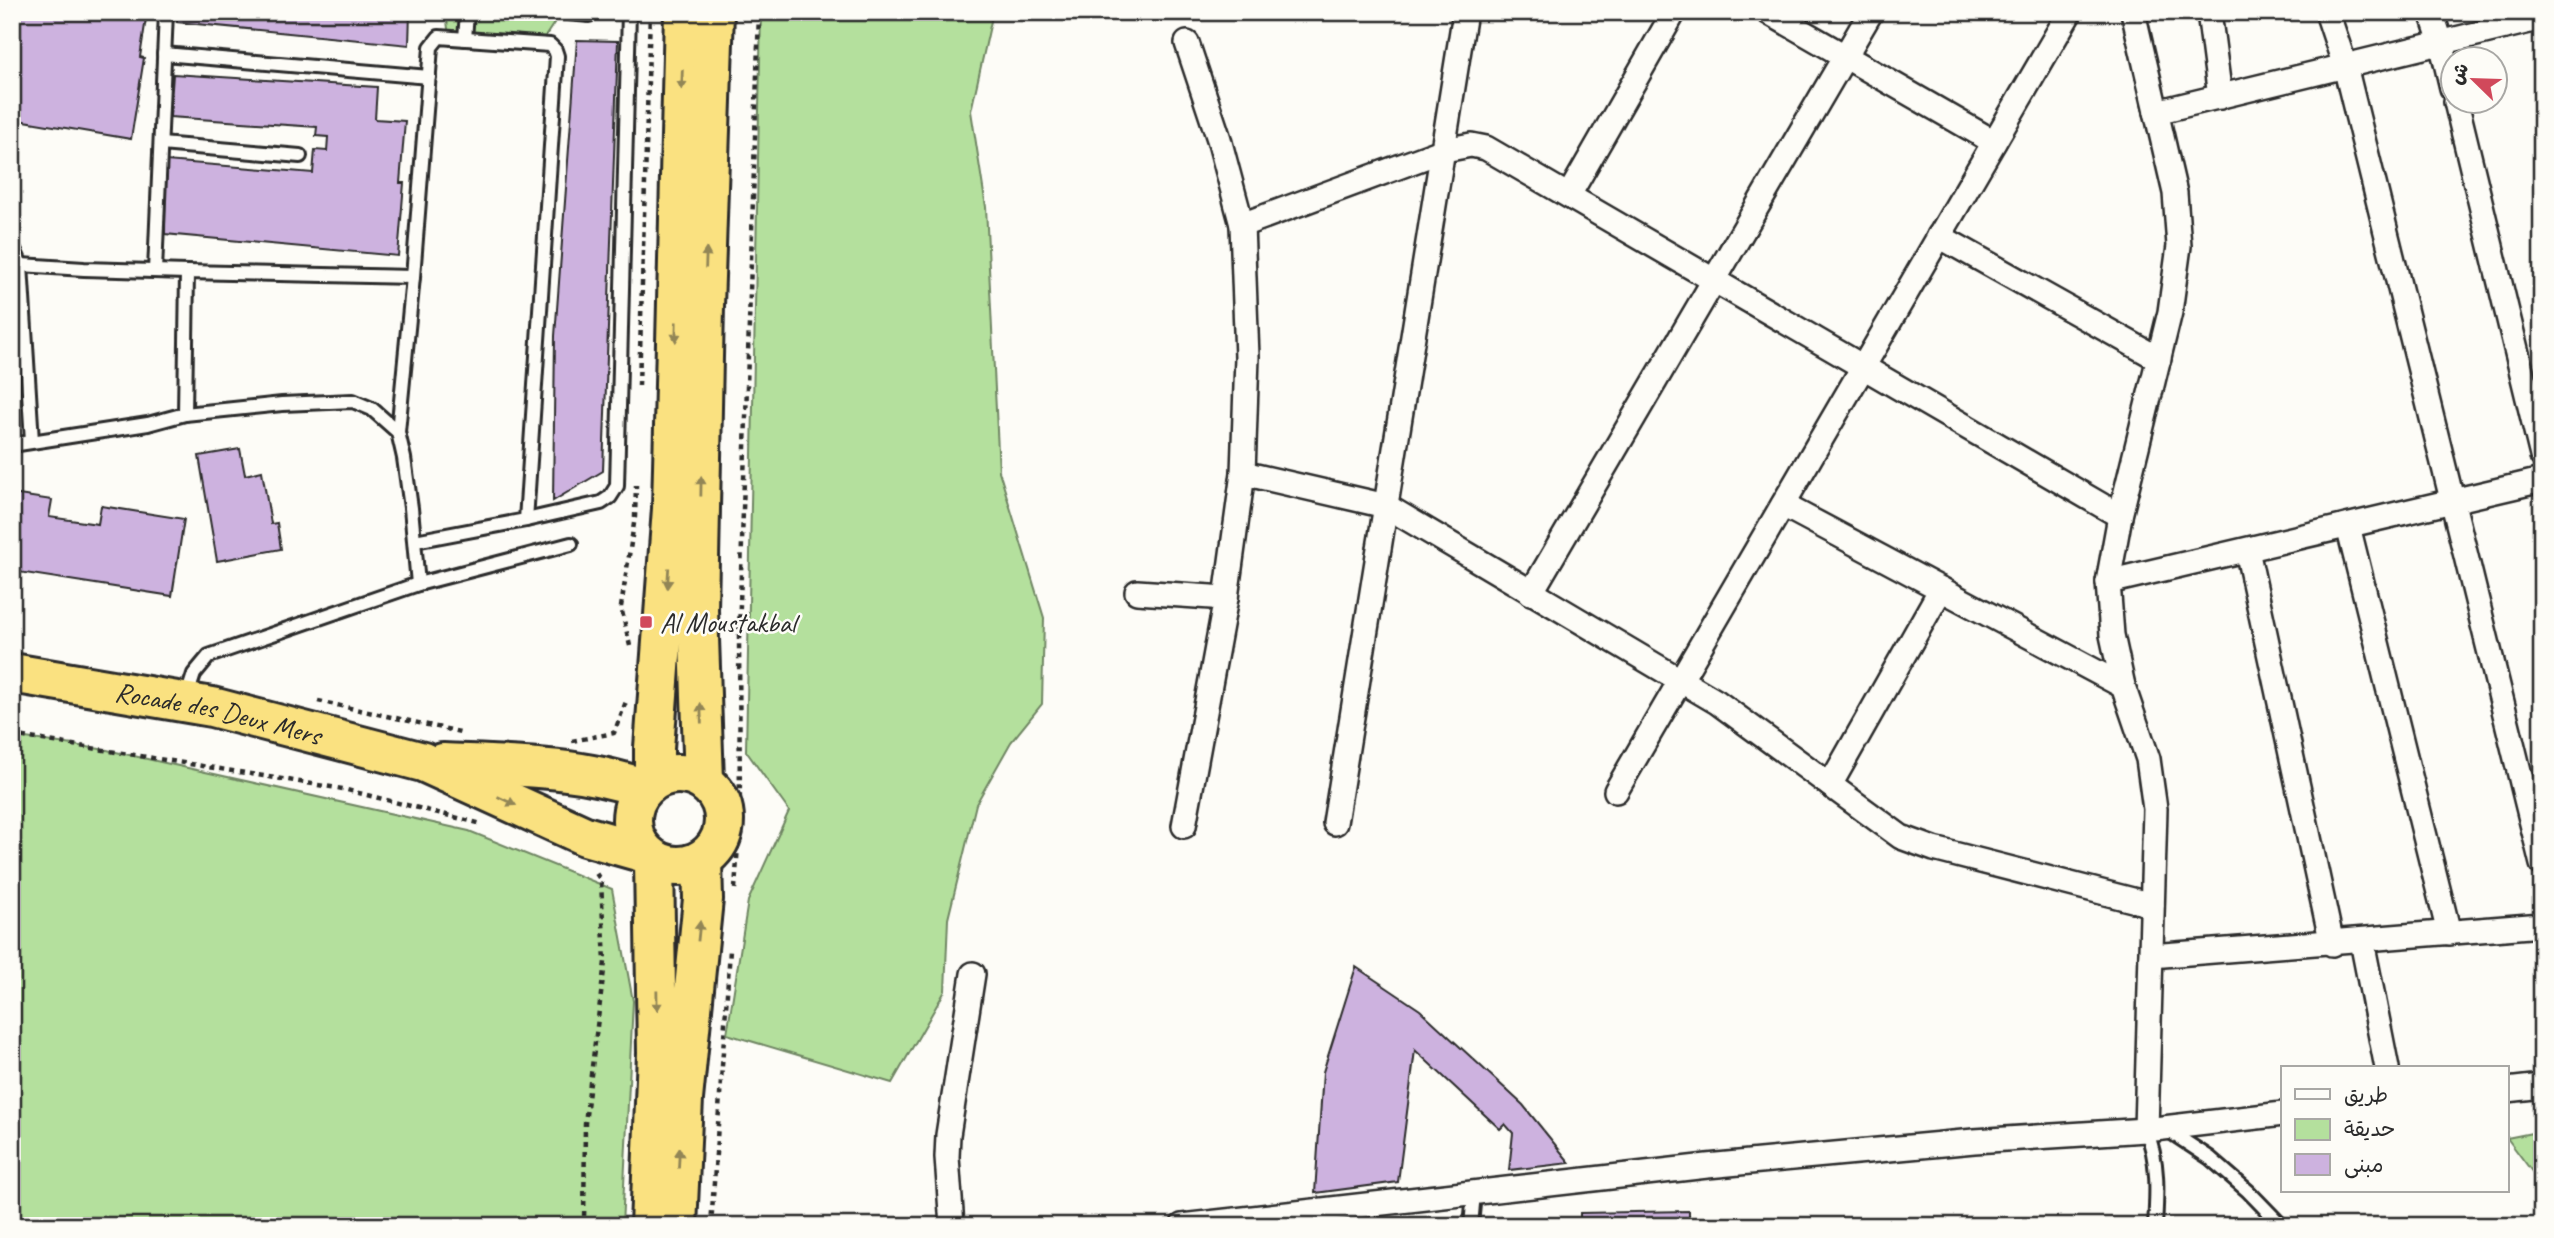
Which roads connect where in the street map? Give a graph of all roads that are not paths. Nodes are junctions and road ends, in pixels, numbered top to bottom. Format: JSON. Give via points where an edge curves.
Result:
{"nodes":[{"id":1,"x":166,"y":12,"type":"edge"},
{"id":2,"x":467,"y":12,"type":"edge"},
{"id":3,"x":558,"y":12,"type":"edge"},
{"id":4,"x":592,"y":12,"type":"edge"},
{"id":5,"x":629,"y":12,"type":"edge"},
{"id":6,"x":684,"y":12,"type":"edge"},
{"id":7,"x":714,"y":12,"type":"edge"},
{"id":8,"x":1465,"y":12,"type":"edge"},
{"id":9,"x":1674,"y":12,"type":"edge"},
{"id":10,"x":1768,"y":12,"type":"edge"},
{"id":11,"x":1871,"y":12,"type":"edge"},
{"id":12,"x":2070,"y":12,"type":"edge"},
{"id":13,"x":2133,"y":12,"type":"edge"},
{"id":14,"x":2209,"y":12,"type":"edge"},
{"id":15,"x":2327,"y":12,"type":"edge"},
{"id":16,"x":2431,"y":12,"type":"edge"},
{"id":17,"x":2542,"y":18,"type":"edge"},
{"id":18,"x":465,"y":39,"type":"junction"},
{"id":19,"x":2441,"y":42,"type":"junction"},
{"id":20,"x":1187,"y":43,"type":"dead end"},
{"id":21,"x":2442,"y":46,"type":"edge"},
{"id":22,"x":164,"y":54,"type":"junction"},
{"id":23,"x":1845,"y":56,"type":"junction"},
{"id":24,"x":2346,"y":66,"type":"junction"},
{"id":25,"x":429,"y":78,"type":"junction"},
{"id":26,"x":2220,"y":97,"type":"junction"},
{"id":27,"x":2156,"y":112,"type":"junction"},
{"id":28,"x":2459,"y":116,"type":"edge"},
{"id":29,"x":1994,"y":142,"type":"junction"},
{"id":30,"x":161,"y":144,"type":"junction"},
{"id":31,"x":1444,"y":150,"type":"junction"},
{"id":32,"x":300,"y":156,"type":"dead end"},
{"id":33,"x":1569,"y":195,"type":"junction"},
{"id":34,"x":1242,"y":225,"type":"junction"},
{"id":35,"x":1939,"y":236,"type":"junction"},
{"id":36,"x":12,"y":244,"type":"edge"},
{"id":37,"x":17,"y":263,"type":"edge"},
{"id":38,"x":155,"y":271,"type":"junction"},
{"id":39,"x":187,"y":272,"type":"junction"},
{"id":40,"x":413,"y":277,"type":"junction"},
{"id":41,"x":1715,"y":279,"type":"junction"},
{"id":42,"x":2159,"y":359,"type":"junction"},
{"id":43,"x":1864,"y":366,"type":"junction"},
{"id":44,"x":185,"y":414,"type":"junction"},
{"id":45,"x":398,"y":432,"type":"junction"},
{"id":46,"x":32,"y":442,"type":"junction"},
{"id":47,"x":12,"y":445,"type":"edge"},
{"id":48,"x":2542,"y":456,"type":"edge"},
{"id":49,"x":1243,"y":473,"type":"junction"},
{"id":50,"x":2542,"y":480,"type":"edge"},
{"id":51,"x":2451,"y":501,"type":"junction"},
{"id":52,"x":1783,"y":505,"type":"junction"},
{"id":53,"x":1386,"y":506,"type":"junction"},
{"id":54,"x":2120,"y":516,"type":"junction"},
{"id":55,"x":526,"y":520,"type":"junction"},
{"id":56,"x":2348,"y":526,"type":"junction"},
{"id":57,"x":415,"y":541,"type":"junction"},
{"id":58,"x":571,"y":544,"type":"dead end"},
{"id":59,"x":2247,"y":550,"type":"junction"},
{"id":60,"x":2108,"y":582,"type":"junction"},
{"id":61,"x":418,"y":584,"type":"junction"},
{"id":62,"x":1941,"y":589,"type":"junction"},
{"id":63,"x":1137,"y":593,"type":"dead end"},
{"id":64,"x":1531,"y":593,"type":"junction"},
{"id":65,"x":1227,"y":598,"type":"junction"},
{"id":66,"x":12,"y":673,"type":"edge"},
{"id":67,"x":1680,"y":681,"type":"junction"},
{"id":68,"x":2123,"y":686,"type":"junction"},
{"id":69,"x":185,"y":702,"type":"junction"},
{"id":70,"x":424,"y":762,"type":"junction"},
{"id":71,"x":704,"y":781,"type":"junction"},
{"id":72,"x":648,"y":784,"type":"junction"},
{"id":73,"x":1830,"y":785,"type":"junction"},
{"id":74,"x":1616,"y":791,"type":"dead end"},
{"id":75,"x":1335,"y":823,"type":"dead end"},
{"id":76,"x":1184,"y":826,"type":"dead end"},
{"id":77,"x":650,"y":856,"type":"junction"},
{"id":78,"x":702,"y":860,"type":"junction"},
{"id":79,"x":2542,"y":864,"type":"edge"},
{"id":80,"x":2152,"y":905,"type":"junction"},
{"id":81,"x":2542,"y":925,"type":"edge"},
{"id":82,"x":2449,"y":933,"type":"junction"},
{"id":83,"x":2362,"y":941,"type":"junction"},
{"id":84,"x":2332,"y":944,"type":"junction"},
{"id":85,"x":2151,"y":956,"type":"junction"},
{"id":86,"x":973,"y":974,"type":"dead end"},
{"id":87,"x":2387,"y":1066,"type":"edge"},
{"id":88,"x":2542,"y":1086,"type":"edge"},
{"id":89,"x":2508,"y":1090,"type":"edge"},
{"id":90,"x":2281,"y":1114,"type":"edge"},
{"id":91,"x":2155,"y":1129,"type":"junction"},
{"id":92,"x":1474,"y":1193,"type":"junction"},
{"id":93,"x":650,"y":1226,"type":"edge"},
{"id":94,"x":677,"y":1226,"type":"edge"},
{"id":95,"x":952,"y":1226,"type":"edge"},
{"id":96,"x":1182,"y":1226,"type":"edge"},
{"id":97,"x":1471,"y":1226,"type":"edge"},
{"id":98,"x":2155,"y":1226,"type":"edge"},
{"id":99,"x":2282,"y":1226,"type":"edge"}],
"edges":[{"from":1,"to":22,"type":"lane"},
{"from":2,"to":18,"type":"lane"},
{"from":3,"to":4,"type":"lane"},
{"from":5,"to":55,"type":"lane","via":[[617,486],[601,503]]},
{"from":6,"to":72,"type":"highway","one_way":true,"via":[[672,509],[661,688]]},
{"from":71,"to":7,"type":"highway","one_way":true,"via":[[698,610]]},
{"from":8,"to":31,"type":"street"},
{"from":9,"to":33,"type":"street"},
{"from":10,"to":23,"type":"street"},
{"from":11,"to":23,"type":"street"},
{"from":12,"to":29,"type":"street"},
{"from":13,"to":27,"type":"street"},
{"from":14,"to":26,"type":"street"},
{"from":15,"to":24,"type":"street"},
{"from":16,"to":19,"type":"street"},
{"from":17,"to":19,"type":"street"},
{"from":18,"to":25,"type":"lane","via":[[439,37],[435,41]]},
{"from":18,"to":55,"type":"lane","via":[[550,45],[557,56]]},
{"from":19,"to":21,"type":"street"},
{"from":19,"to":24,"type":"street"},
{"from":20,"to":34,"type":"street"},
{"from":22,"to":25,"type":"lane"},
{"from":22,"to":30,"type":"lane"},
{"from":23,"to":29,"type":"street"},
{"from":23,"to":41,"type":"street"},
{"from":24,"to":26,"type":"street"},
{"from":24,"to":51,"type":"street"},
{"from":25,"to":40,"type":"lane"},
{"from":26,"to":27,"type":"street"},
{"from":27,"to":42,"type":"street","via":[[2175,193],[2179,246]]},
{"from":28,"to":48,"type":"street"},
{"from":29,"to":35,"type":"street"},
{"from":30,"to":32,"type":"lane"},
{"from":30,"to":38,"type":"lane"},
{"from":31,"to":33,"type":"street","via":[[1471,145],[1486,148]]},
{"from":31,"to":34,"type":"street"},
{"from":31,"to":53,"type":"street"},
{"from":33,"to":41,"type":"street"},
{"from":34,"to":49,"type":"street","via":[[1247,358]]},
{"from":35,"to":42,"type":"street"},
{"from":35,"to":43,"type":"street"},
{"from":36,"to":37,"type":"lane"},
{"from":37,"to":38,"type":"lane"},
{"from":37,"to":46,"type":"lane"},
{"from":38,"to":39,"type":"lane"},
{"from":39,"to":40,"type":"lane"},
{"from":39,"to":44,"type":"lane"},
{"from":40,"to":45,"type":"lane"},
{"from":41,"to":43,"type":"street"},
{"from":41,"to":64,"type":"street"},
{"from":42,"to":54,"type":"street"},
{"from":43,"to":52,"type":"street"},
{"from":43,"to":54,"type":"street"},
{"from":44,"to":45,"type":"lane","via":[[353,401],[372,409]]},
{"from":44,"to":46,"type":"lane"},
{"from":45,"to":57,"type":"lane"},
{"from":46,"to":47,"type":"lane"},
{"from":49,"to":53,"type":"street"},
{"from":49,"to":65,"type":"street"},
{"from":50,"to":51,"type":"street"},
{"from":51,"to":56,"type":"street"},
{"from":51,"to":79,"type":"street"},
{"from":52,"to":62,"type":"street"},
{"from":52,"to":67,"type":"street"},
{"from":53,"to":64,"type":"street"},
{"from":53,"to":75,"type":"street"},
{"from":54,"to":60,"type":"street"},
{"from":55,"to":57,"type":"lane"},
{"from":56,"to":59,"type":"street"},
{"from":56,"to":82,"type":"street"},
{"from":57,"to":61,"type":"lane"},
{"from":58,"to":61,"type":"lane"},
{"from":59,"to":60,"type":"street"},
{"from":59,"to":84,"type":"street"},
{"from":60,"to":68,"type":"street","via":[[2112,635]]},
{"from":61,"to":69,"type":"lane","via":[[209,656],[194,674]]},
{"from":62,"to":68,"type":"street"},
{"from":62,"to":73,"type":"street"},
{"from":63,"to":65,"type":"street"},
{"from":64,"to":67,"type":"street"},
{"from":65,"to":76,"type":"street"},
{"from":66,"to":69,"type":"highway","name":"Rocade des Deux Mers"},
{"from":67,"to":73,"type":"street","via":[[1717,702]]},
{"from":67,"to":74,"type":"street"},
{"from":68,"to":80,"type":"street","via":[[2148,759],[2155,809]]},
{"from":69,"to":70,"type":"highway","name":"Rocade des Deux Mers"},
{"from":70,"to":72,"type":"highway","name":"Rocade des Deux Mers","via":[[533,768]]},
{"from":70,"to":77,"type":"highway","name":"Rocade des Deux Mers","one_way":true,"via":[[585,836]]},
{"from":71,"to":72,"type":"highway","via":[[686,774],[668,775]]},
{"from":71,"to":78,"type":"highway","via":[[714,790],[724,814],[720,841]]},
{"from":72,"to":77,"type":"highway","via":[[633,810],[632,822],[634,835]]},
{"from":73,"to":80,"type":"street","via":[[1901,837]]},
{"from":77,"to":78,"type":"highway","via":[[667,866],[685,867]]},
{"from":77,"to":93,"type":"highway","one_way":true,"via":[[657,1053]]},
{"from":94,"to":78,"type":"highway","one_way":true},
{"from":80,"to":85,"type":"street"},
{"from":81,"to":82,"type":"street"},
{"from":82,"to":83,"type":"street"},
{"from":83,"to":84,"type":"street"},
{"from":83,"to":87,"type":"street"},
{"from":84,"to":85,"type":"street"},
{"from":85,"to":91,"type":"street"},
{"from":86,"to":95,"type":"street","via":[[948,1135]]},
{"from":88,"to":89,"type":"street"},
{"from":90,"to":91,"type":"street"},
{"from":91,"to":92,"type":"street","via":[[1948,1143]]},
{"from":91,"to":98,"type":"lane"},
{"from":91,"to":99,"type":"lane","via":[[2210,1158]]},
{"from":92,"to":96,"type":"street"},
{"from":92,"to":97,"type":"lane"}]}
